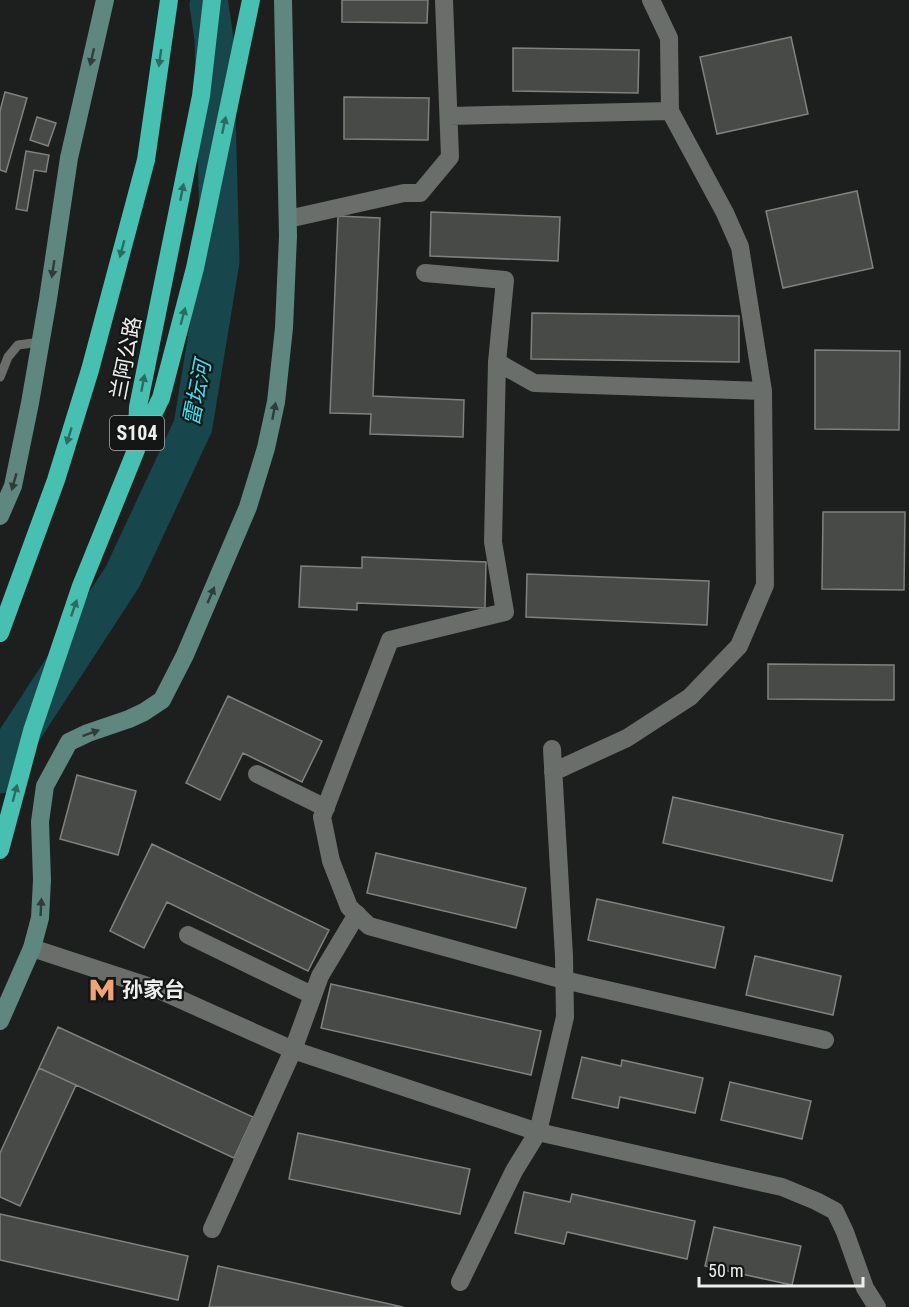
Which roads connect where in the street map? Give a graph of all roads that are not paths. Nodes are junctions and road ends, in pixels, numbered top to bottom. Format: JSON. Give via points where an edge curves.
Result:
{"nodes":[{"id":1,"x":105,"y":0,"type":"edge"},
{"id":2,"x":169,"y":0,"type":"edge"},
{"id":3,"x":212,"y":0,"type":"edge"},
{"id":4,"x":251,"y":0,"type":"edge"},
{"id":5,"x":283,"y":0,"type":"edge"},
{"id":6,"x":444,"y":0,"type":"edge"},
{"id":7,"x":651,"y":0,"type":"edge"},
{"id":8,"x":670,"y":111,"type":"junction"},
{"id":9,"x":449,"y":116,"type":"junction"},
{"id":10,"x":288,"y":219,"type":"junction"},
{"id":11,"x":425,"y":273,"type":"dead end"},
{"id":12,"x":41,"y":342,"type":"junction"},
{"id":13,"x":497,"y":362,"type":"junction"},
{"id":14,"x":0,"y":377,"type":"edge"},
{"id":15,"x":763,"y":391,"type":"junction"},
{"id":16,"x":136,"y":450,"type":"junction"},
{"id":17,"x":0,"y":516,"type":"edge"},
{"id":18,"x":0,"y":633,"type":"edge"},
{"id":19,"x":552,"y":749,"type":"dead end"},
{"id":20,"x":553,"y":772,"type":"junction"},
{"id":21,"x":257,"y":774,"type":"dead end"},
{"id":22,"x":326,"y":808,"type":"junction"},
{"id":23,"x":0,"y":850,"type":"edge"},
{"id":24,"x":357,"y":914,"type":"junction"},
{"id":25,"x":188,"y":935,"type":"dead end"},
{"id":26,"x":32,"y":948,"type":"junction"},
{"id":27,"x":564,"y":980,"type":"junction"},
{"id":28,"x":312,"y":995,"type":"junction"},
{"id":29,"x":0,"y":1021,"type":"edge"},
{"id":30,"x":825,"y":1041,"type":"dead end"},
{"id":31,"x":293,"y":1050,"type":"junction"},
{"id":32,"x":538,"y":1132,"type":"junction"},
{"id":33,"x":212,"y":1229,"type":"dead end"},
{"id":34,"x":460,"y":1282,"type":"dead end"},
{"id":35,"x":877,"y":1307,"type":"edge"}],
"edges":[{"from":1,"to":12,"type":"street","one_way":true,"via":[[69,158]]},
{"from":2,"to":18,"type":"highway","name":"兰阿公路","one_way":true,"via":[[146,160],[93,359],[56,480]]},
{"from":16,"to":3,"type":"highway","name":"兰阿公路","number":"S104","one_way":true,"via":[[138,407],[201,96]]},
{"from":16,"to":4,"type":"highway","one_way":true,"via":[[161,398],[195,268]]},
{"from":5,"to":10,"type":"street"},
{"from":6,"to":9,"type":"street"},
{"from":7,"to":8,"type":"street","via":[[669,38]]},
{"from":8,"to":9,"type":"street"},
{"from":8,"to":15,"type":"street","via":[[740,247]]},
{"from":9,"to":10,"type":"street","via":[[450,157],[420,193],[404,193]]},
{"from":26,"to":10,"type":"street","one_way":true,"via":[[40,918],[40,822],[45,786],[69,742],[144,712],[162,700],[248,507],[276,402],[284,328]]},
{"from":11,"to":13,"type":"street","via":[[505,280]]},
{"from":12,"to":14,"type":"lane","via":[[18,345]]},
{"from":12,"to":17,"type":"street","one_way":true,"via":[[14,486]]},
{"from":13,"to":15,"type":"street","via":[[534,382]]},
{"from":13,"to":22,"type":"street","via":[[493,542],[505,612],[390,640]]},
{"from":15,"to":20,"type":"street","via":[[765,585],[739,646],[690,697],[627,738]]},
{"from":23,"to":16,"type":"highway","name":"兰阿公路","number":"S104","one_way":true,"via":[[36,720],[81,586]]},
{"from":19,"to":20,"type":"street"},
{"from":20,"to":27,"type":"street"},
{"from":21,"to":22,"type":"street"},
{"from":22,"to":24,"type":"street","via":[[322,817],[331,861],[349,907]]},
{"from":24,"to":27,"type":"street","via":[[369,926]]},
{"from":24,"to":28,"type":"street"},
{"from":25,"to":28,"type":"street"},
{"from":26,"to":29,"type":"street"},
{"from":26,"to":31,"type":"street","via":[[157,989]]},
{"from":27,"to":30,"type":"street"},
{"from":27,"to":32,"type":"street","via":[[564,1017]]},
{"from":28,"to":31,"type":"street"},
{"from":31,"to":32,"type":"street"},
{"from":31,"to":33,"type":"street"},
{"from":32,"to":34,"type":"street","via":[[514,1171]]},
{"from":32,"to":35,"type":"street","via":[[782,1186],[816,1201],[835,1211],[865,1288]]}]}
